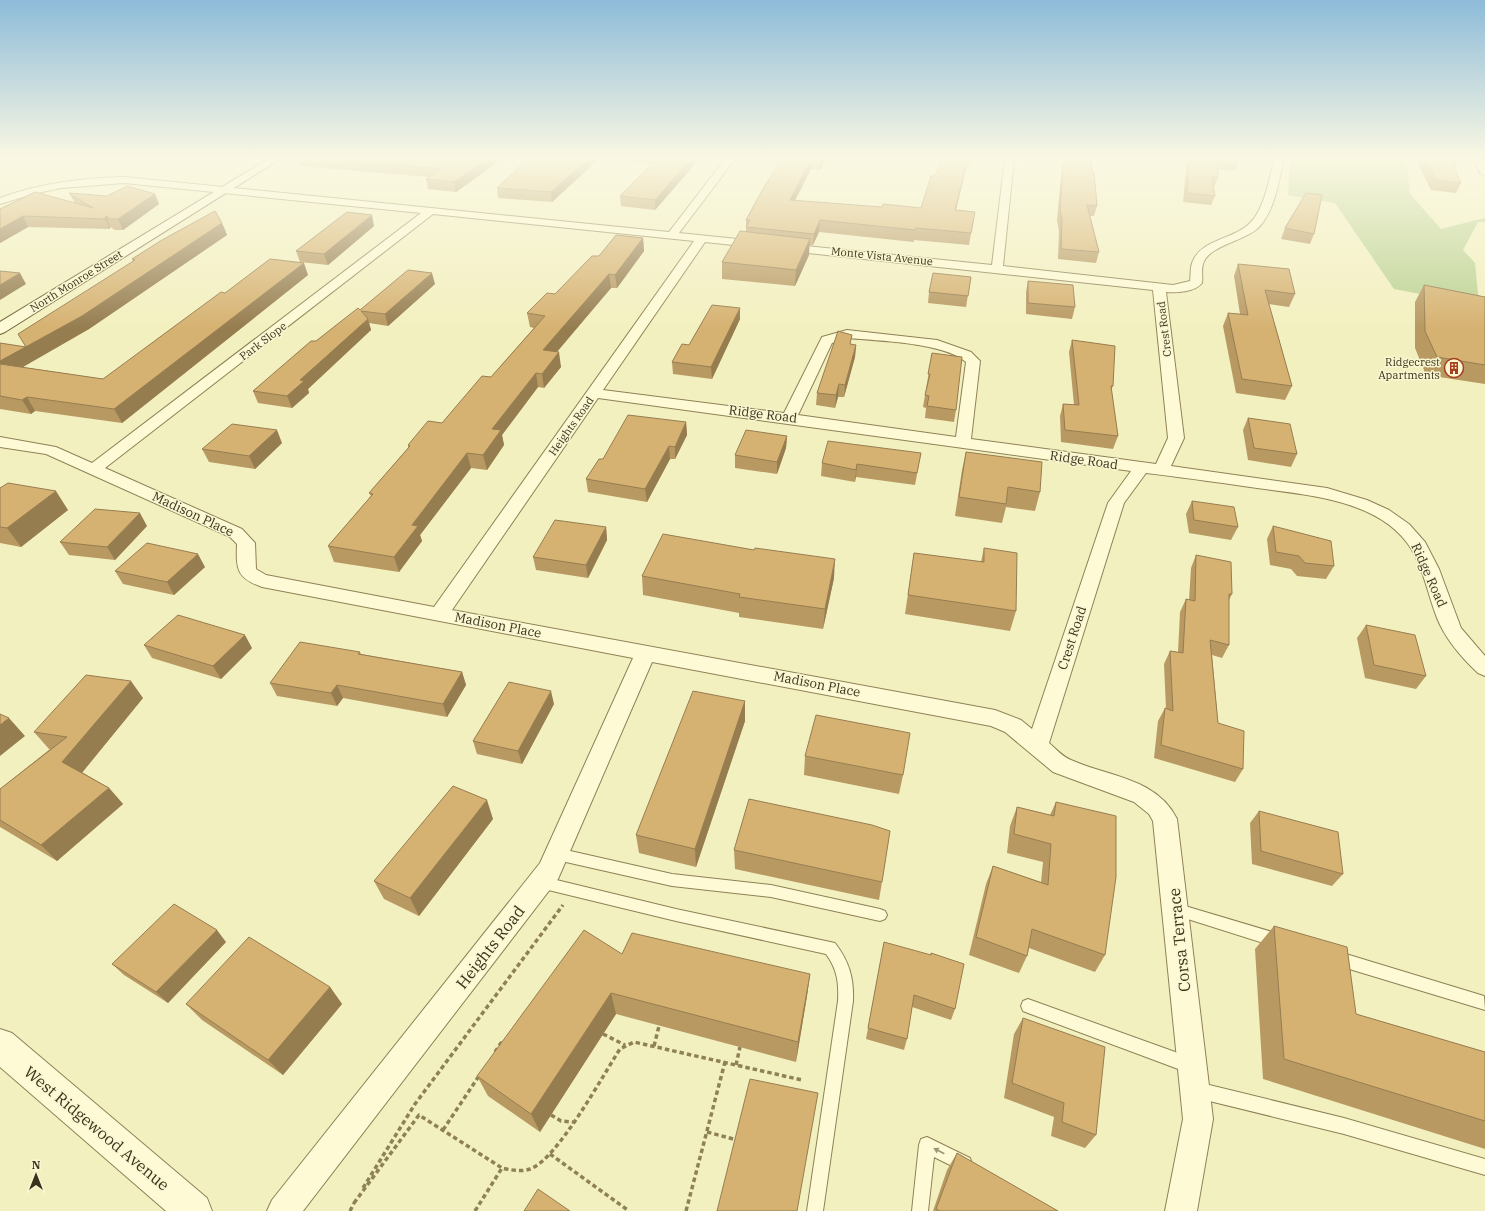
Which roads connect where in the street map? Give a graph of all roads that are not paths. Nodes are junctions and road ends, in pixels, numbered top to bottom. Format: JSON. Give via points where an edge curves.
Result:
{"nodes":[{"id":1,"x":182,"y":216,"type":"edge"},
{"id":2,"x":425,"y":216,"type":"edge"},
{"id":3,"x":476,"y":216,"type":"edge"},
{"id":4,"x":687,"y":216,"type":"edge"},
{"id":5,"x":1003,"y":216,"type":"edge"},
{"id":6,"x":1261,"y":216,"type":"edge"},
{"id":7,"x":672,"y":235,"type":"junction"},
{"id":8,"x":702,"y":238,"type":"junction"},
{"id":9,"x":997,"y":269,"type":"junction"},
{"id":10,"x":1159,"y":287,"type":"junction"},
{"id":11,"x":0,"y":329,"type":"edge"},
{"id":12,"x":594,"y":393,"type":"junction"},
{"id":13,"x":789,"y":418,"type":"junction"},
{"id":14,"x":0,"y":442,"type":"edge"},
{"id":15,"x":963,"y":442,"type":"junction"},
{"id":16,"x":1141,"y":468,"type":"junction"},
{"id":17,"x":94,"y":469,"type":"junction"},
{"id":18,"x":1161,"y":471,"type":"junction"},
{"id":19,"x":439,"y":614,"type":"junction"},
{"id":20,"x":646,"y":652,"type":"junction"},
{"id":21,"x":1485,"y":668,"type":"edge"},
{"id":22,"x":1037,"y":746,"type":"junction"},
{"id":23,"x":557,"y":854,"type":"junction"},
{"id":24,"x":540,"y":882,"type":"junction"},
{"id":25,"x":1175,"y":909,"type":"junction"},
{"id":26,"x":880,"y":915,"type":"dead end"},
{"id":27,"x":1288,"y":944,"type":"edge"},
{"id":28,"x":1326,"y":955,"type":"edge"},
{"id":29,"x":1484,"y":1003,"type":"edge"},
{"id":30,"x":1028,"y":1006,"type":"dead end"},
{"id":31,"x":0,"y":1045,"type":"edge"},
{"id":32,"x":1194,"y":1078,"type":"junction"},
{"id":33,"x":1485,"y":1167,"type":"edge"},
{"id":34,"x":975,"y":1170,"type":"edge"},
{"id":35,"x":194,"y":1211,"type":"edge"},
{"id":36,"x":283,"y":1211,"type":"edge"},
{"id":37,"x":815,"y":1211,"type":"edge"},
{"id":38,"x":920,"y":1211,"type":"edge"},
{"id":39,"x":1181,"y":1211,"type":"edge"}],
"edges":[{"from":1,"to":11,"type":"main road","name":"North Monroe Street"},
{"from":2,"to":17,"type":"street","name":"Park Slope"},
{"from":3,"to":7,"type":"street","name":"Monte Vista Avenue"},
{"from":4,"to":7,"type":"street"},
{"from":5,"to":9,"type":"street"},
{"from":6,"to":10,"type":"street","name":"Crest Road","via":[[1256,224],[1207,251],[1198,263],[1196,283],[1173,289]]},
{"from":7,"to":8,"type":"street","name":"Monte Vista Avenue"},
{"from":8,"to":9,"type":"street","name":"Monte Vista Avenue"},
{"from":8,"to":12,"type":"street","name":"Heights Road"},
{"from":9,"to":10,"type":"street","name":"Monte Vista Avenue"},
{"from":10,"to":18,"type":"street","name":"Crest Road","via":[[1176,438]]},
{"from":12,"to":13,"type":"street","name":"Ridge Road"},
{"from":12,"to":19,"type":"street","name":"Heights Road"},
{"from":13,"to":15,"type":"street","name":"Ridge Road"},
{"from":13,"to":15,"type":"street","via":[[827,340],[847,334],[938,344],[972,360]]},
{"from":14,"to":17,"type":"street","name":"Madison Place","via":[[50,450]]},
{"from":15,"to":16,"type":"street","name":"Ridge Road"},
{"from":16,"to":18,"type":"street","name":"Ridge Road"},
{"from":16,"to":22,"type":"street","name":"Crest Road","via":[[1116,503]]},
{"from":17,"to":19,"type":"street","name":"Madison Place","via":[[236,533],[246,543],[246,569],[257,579]]},
{"from":18,"to":21,"type":"street","name":"Ridge Road","via":[[1327,493],[1373,509],[1395,522],[1411,535],[1421,549],[1453,630],[1467,650]]},
{"from":19,"to":20,"type":"street","name":"Madison Place"},
{"from":20,"to":22,"type":"street","name":"Madison Place","via":[[995,718],[1013,726]]},
{"from":20,"to":23,"type":"street","name":"Heights Road"},
{"from":22,"to":25,"type":"street","name":"Corsa Terrace","via":[[1060,766],[1142,795],[1157,806],[1165,819]]},
{"from":23,"to":24,"type":"street","name":"Heights Road"},
{"from":23,"to":26,"type":"lane","via":[[672,880],[771,891]]},
{"from":24,"to":36,"type":"street","name":"Heights Road"},
{"from":24,"to":37,"type":"lane","via":[[830,948],[840,960],[847,983]]},
{"from":25,"to":27,"type":"lane"},
{"from":25,"to":32,"type":"street","name":"Corsa Terrace"},
{"from":28,"to":29,"type":"lane"},
{"from":30,"to":32,"type":"lane"},
{"from":31,"to":35,"type":"main road","name":"West Ridgewood Avenue"},
{"from":32,"to":33,"type":"lane","via":[[1344,1126]]},
{"from":32,"to":39,"type":"street","name":"Corsa Terrace","via":[[1198,1119]]},
{"from":34,"to":38,"type":"lane","one_way":true,"via":[[927,1145]]}]}
